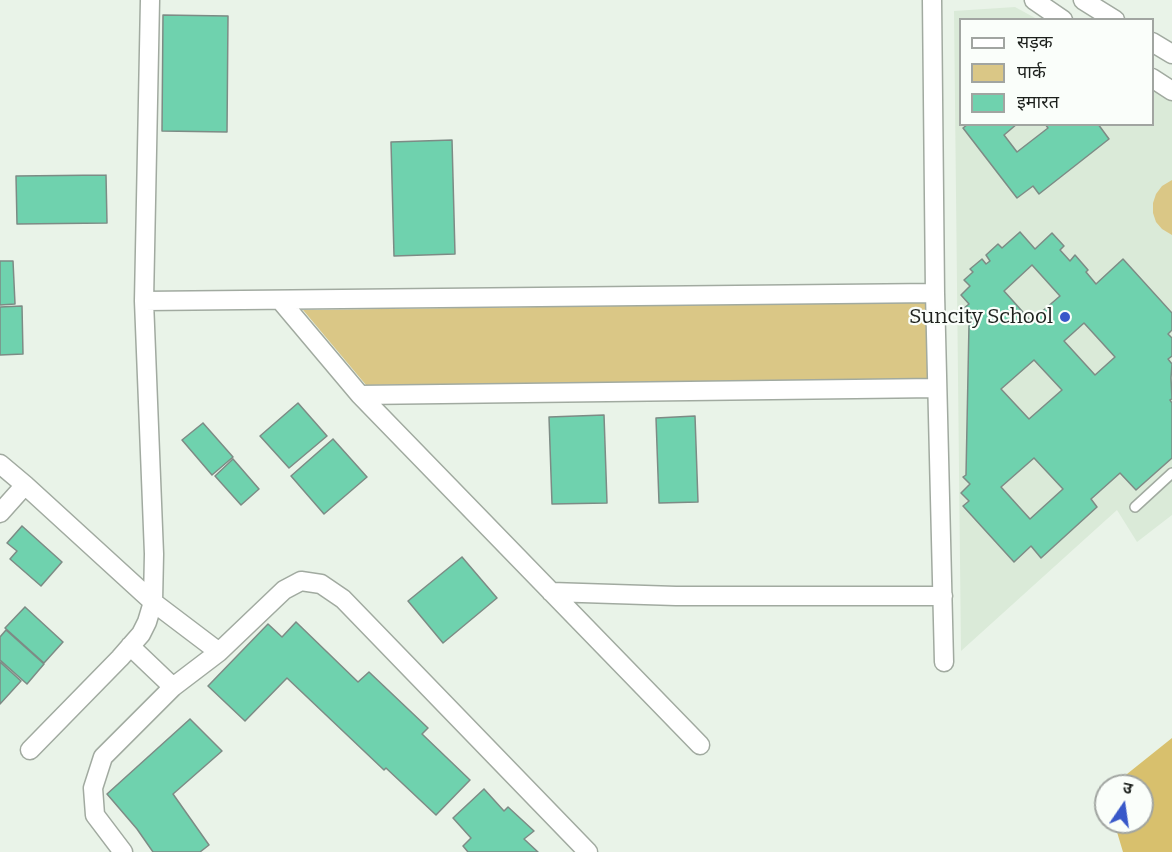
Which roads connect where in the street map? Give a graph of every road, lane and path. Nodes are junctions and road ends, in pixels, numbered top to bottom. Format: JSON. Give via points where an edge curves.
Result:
{"nodes":[{"id":1,"x":150,"y":0,"type":"edge"},
{"id":2,"x":932,"y":0,"type":"edge"},
{"id":3,"x":1034,"y":0,"type":"edge"},
{"id":4,"x":1083,"y":0,"type":"edge"},
{"id":5,"x":1060,"y":18,"type":"edge"},
{"id":6,"x":1112,"y":18,"type":"edge"},
{"id":7,"x":1154,"y":43,"type":"edge"},
{"id":8,"x":1172,"y":54,"type":"edge"},
{"id":9,"x":1154,"y":79,"type":"edge"},
{"id":10,"x":1172,"y":91,"type":"edge"},
{"id":11,"x":935,"y":293,"type":"junction"},
{"id":12,"x":280,"y":300,"type":"junction"},
{"id":13,"x":144,"y":301,"type":"junction"},
{"id":14,"x":937,"y":388,"type":"junction"},
{"id":15,"x":360,"y":395,"type":"junction"},
{"id":16,"x":0,"y":464,"type":"edge"},
{"id":17,"x":1172,"y":473,"type":"edge"},
{"id":18,"x":25,"y":484,"type":"junction"},
{"id":19,"x":1135,"y":507,"type":"dead end"},
{"id":20,"x":0,"y":513,"type":"edge"},
{"id":21,"x":550,"y":592,"type":"junction"},
{"id":22,"x":943,"y":596,"type":"junction"},
{"id":23,"x":153,"y":602,"type":"junction"},
{"id":24,"x":130,"y":646,"type":"junction"},
{"id":25,"x":219,"y":652,"type":"junction"},
{"id":26,"x":944,"y":662,"type":"dead end"},
{"id":27,"x":173,"y":687,"type":"junction"},
{"id":28,"x":700,"y":745,"type":"dead end"},
{"id":29,"x":30,"y":750,"type":"dead end"},
{"id":30,"x":123,"y":852,"type":"edge"},
{"id":31,"x":588,"y":852,"type":"edge"}],
"edges":[{"from":1,"to":13,"type":"street"},
{"from":2,"to":11,"type":"street"},
{"from":3,"to":5,"type":"street"},
{"from":4,"to":6,"type":"street"},
{"from":7,"to":8,"type":"street"},
{"from":9,"to":10,"type":"street"},
{"from":11,"to":12,"type":"street"},
{"from":11,"to":14,"type":"street"},
{"from":12,"to":13,"type":"street"},
{"from":12,"to":15,"type":"street"},
{"from":13,"to":23,"type":"street"},
{"from":14,"to":15,"type":"street"},
{"from":14,"to":22,"type":"street"},
{"from":15,"to":21,"type":"street"},
{"from":16,"to":18,"type":"street"},
{"from":17,"to":19,"type":"lane"},
{"from":18,"to":20,"type":"street"},
{"from":18,"to":23,"type":"street"},
{"from":21,"to":22,"type":"street"},
{"from":21,"to":28,"type":"street"},
{"from":22,"to":26,"type":"street"},
{"from":23,"to":24,"type":"street","via":[[141,634]]},
{"from":23,"to":25,"type":"street"},
{"from":24,"to":27,"type":"street"},
{"from":24,"to":29,"type":"street"},
{"from":25,"to":27,"type":"street"},
{"from":25,"to":31,"type":"street","via":[[284,590],[301,581],[321,584],[343,599]]},
{"from":27,"to":30,"type":"street","via":[[103,757],[93,788],[95,815]]}]}
